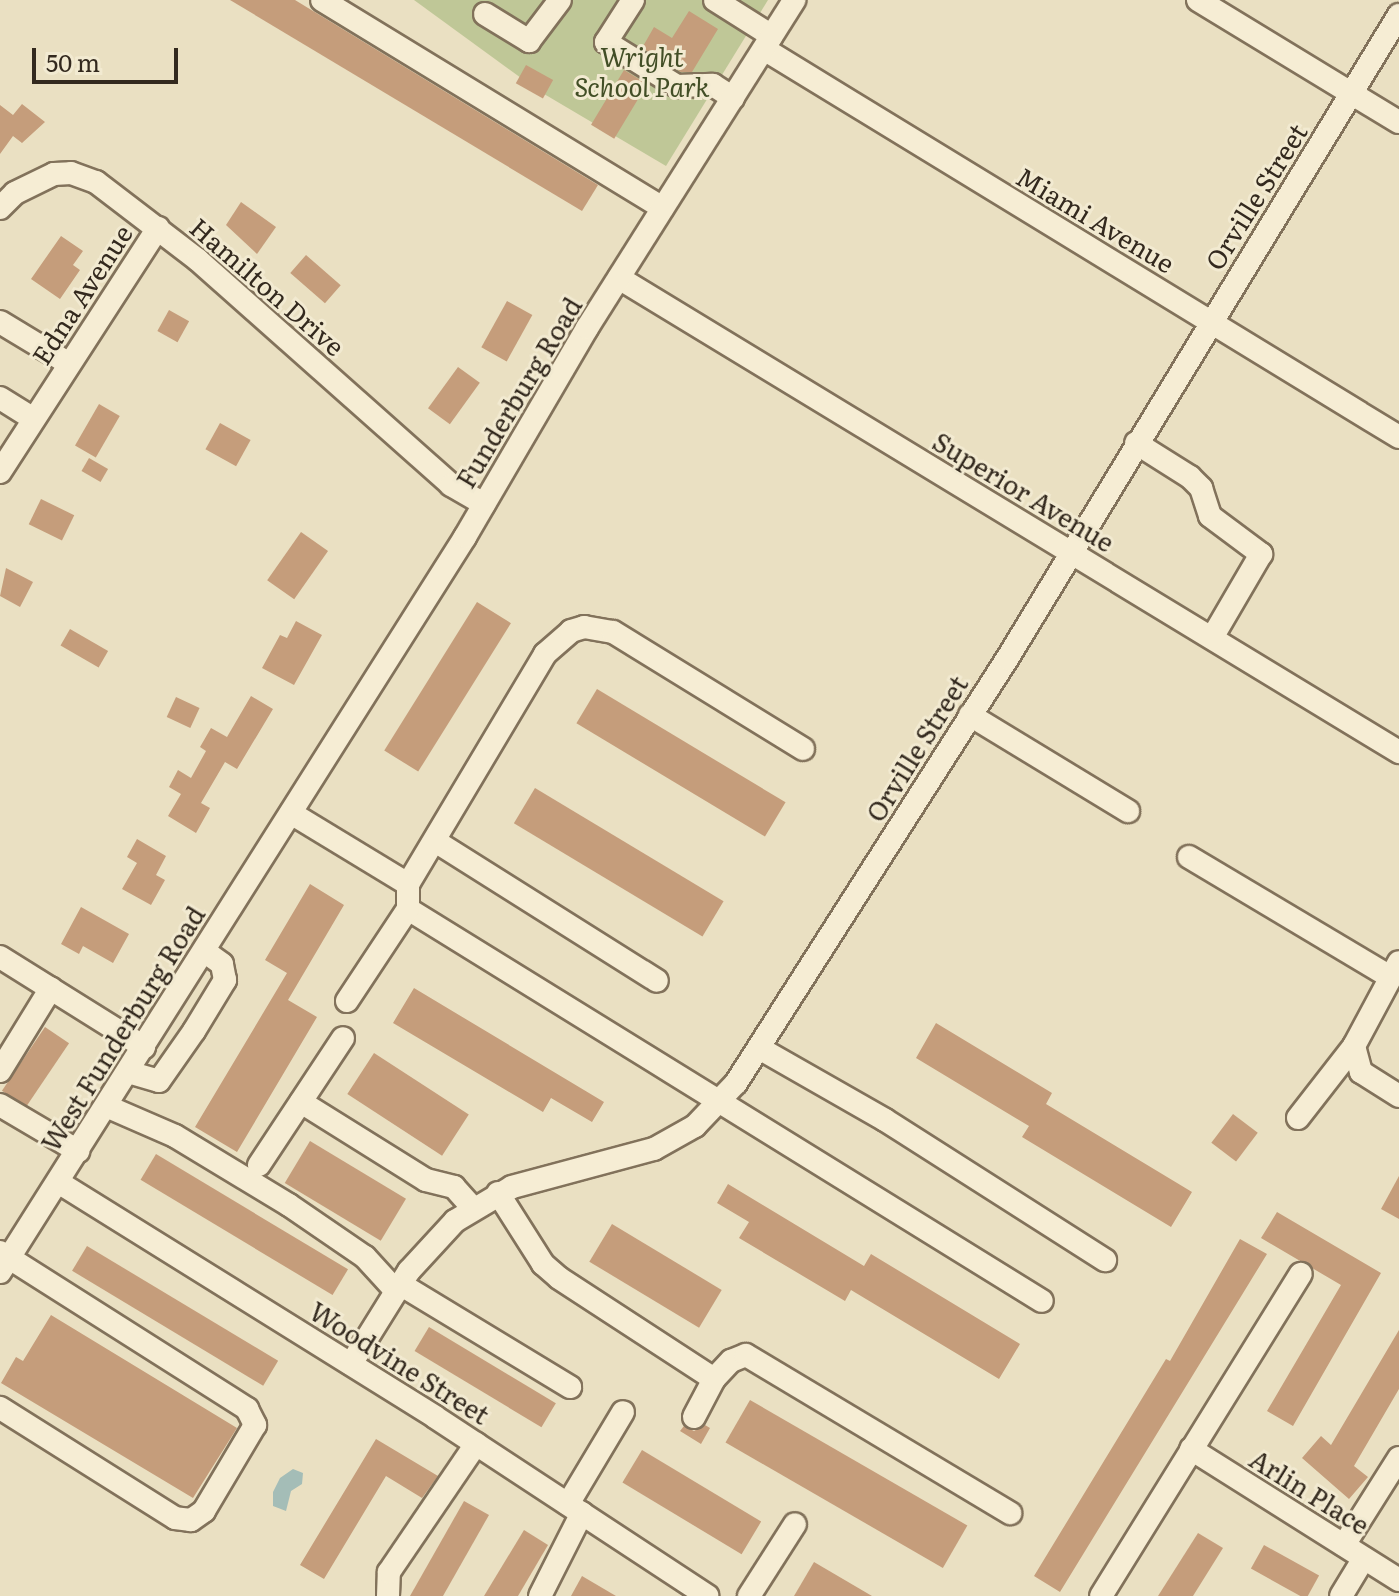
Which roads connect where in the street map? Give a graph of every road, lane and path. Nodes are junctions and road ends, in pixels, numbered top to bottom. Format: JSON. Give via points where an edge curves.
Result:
{"nodes":[{"id":1,"x":322,"y":0,"type":"edge"},
{"id":2,"x":560,"y":0,"type":"edge"},
{"id":3,"x":633,"y":0,"type":"edge"},
{"id":4,"x":715,"y":0,"type":"edge"},
{"id":5,"x":794,"y":0,"type":"edge"},
{"id":6,"x":1198,"y":0,"type":"edge"},
{"id":7,"x":485,"y":14,"type":"dead end"},
{"id":8,"x":1399,"y":15,"type":"edge"},
{"id":9,"x":768,"y":42,"type":"junction"},
{"id":10,"x":1351,"y":93,"type":"junction"},
{"id":11,"x":733,"y":98,"type":"junction"},
{"id":12,"x":1399,"y":122,"type":"edge"},
{"id":13,"x":0,"y":208,"type":"edge"},
{"id":14,"x":663,"y":208,"type":"junction"},
{"id":15,"x":158,"y":228,"type":"junction"},
{"id":16,"x":619,"y":278,"type":"junction"},
{"id":17,"x":0,"y":322,"type":"edge"},
{"id":18,"x":1210,"y":322,"type":"junction"},
{"id":19,"x":68,"y":363,"type":"junction"},
{"id":20,"x":0,"y":398,"type":"edge"},
{"id":21,"x":33,"y":419,"type":"junction"},
{"id":22,"x":1399,"y":437,"type":"edge"},
{"id":23,"x":1136,"y":443,"type":"junction"},
{"id":24,"x":0,"y":472,"type":"edge"},
{"id":25,"x":484,"y":504,"type":"junction"},
{"id":26,"x":1070,"y":552,"type":"junction"},
{"id":27,"x":1212,"y":638,"type":"junction"},
{"id":28,"x":970,"y":715,"type":"junction"},
{"id":29,"x":803,"y":749,"type":"dead end"},
{"id":30,"x":1399,"y":752,"type":"edge"},
{"id":31,"x":1128,"y":811,"type":"dead end"},
{"id":32,"x":291,"y":813,"type":"junction"},
{"id":33,"x":435,"y":841,"type":"junction"},
{"id":34,"x":1189,"y":857,"type":"dead end"},
{"id":35,"x":408,"y":884,"type":"junction"},
{"id":36,"x":408,"y":909,"type":"junction"},
{"id":37,"x":204,"y":951,"type":"junction"},
{"id":38,"x":0,"y":957,"type":"edge"},
{"id":39,"x":1394,"y":970,"type":"edge"},
{"id":40,"x":657,"y":981,"type":"dead end"},
{"id":41,"x":51,"y":988,"type":"junction"},
{"id":42,"x":347,"y":1001,"type":"dead end"},
{"id":43,"x":343,"y":1038,"type":"dead end"},
{"id":44,"x":1354,"y":1046,"type":"junction"},
{"id":45,"x":144,"y":1047,"type":"junction"},
{"id":46,"x":759,"y":1048,"type":"junction"},
{"id":47,"x":0,"y":1071,"type":"edge"},
{"id":48,"x":128,"y":1072,"type":"junction"},
{"id":49,"x":1399,"y":1096,"type":"edge"},
{"id":50,"x":301,"y":1102,"type":"junction"},
{"id":51,"x":718,"y":1103,"type":"junction"},
{"id":52,"x":0,"y":1105,"type":"edge"},
{"id":53,"x":106,"y":1106,"type":"junction"},
{"id":54,"x":1298,"y":1118,"type":"dead end"},
{"id":55,"x":78,"y":1151,"type":"junction"},
{"id":56,"x":259,"y":1165,"type":"dead end"},
{"id":57,"x":58,"y":1182,"type":"junction"},
{"id":58,"x":498,"y":1193,"type":"junction"},
{"id":59,"x":473,"y":1208,"type":"junction"},
{"id":60,"x":1105,"y":1260,"type":"dead end"},
{"id":61,"x":3,"y":1261,"type":"edge"},
{"id":62,"x":1301,"y":1274,"type":"dead end"},
{"id":63,"x":398,"y":1288,"type":"junction"},
{"id":64,"x":1042,"y":1301,"type":"dead end"},
{"id":65,"x":351,"y":1364,"type":"junction"},
{"id":66,"x":714,"y":1379,"type":"junction"},
{"id":67,"x":570,"y":1387,"type":"dead end"},
{"id":68,"x":0,"y":1408,"type":"edge"},
{"id":69,"x":623,"y":1412,"type":"dead end"},
{"id":70,"x":694,"y":1417,"type":"dead end"},
{"id":71,"x":476,"y":1444,"type":"junction"},
{"id":72,"x":1191,"y":1449,"type":"junction"},
{"id":73,"x":1399,"y":1458,"type":"edge"},
{"id":74,"x":575,"y":1509,"type":"junction"},
{"id":75,"x":1010,"y":1513,"type":"dead end"},
{"id":76,"x":795,"y":1524,"type":"dead end"},
{"id":77,"x":1344,"y":1545,"type":"junction"},
{"id":78,"x":1364,"y":1558,"type":"junction"},
{"id":79,"x":1399,"y":1580,"type":"edge"},
{"id":80,"x":695,"y":1593,"type":"edge"},
{"id":81,"x":388,"y":1596,"type":"edge"},
{"id":82,"x":540,"y":1596,"type":"edge"},
{"id":83,"x":749,"y":1596,"type":"edge"},
{"id":84,"x":1101,"y":1596,"type":"edge"},
{"id":85,"x":1341,"y":1596,"type":"edge"}],
"edges":[{"from":1,"to":14,"type":"street"},
{"from":2,"to":7,"type":"street","via":[[529,41]]},
{"from":3,"to":11,"type":"street","via":[[606,42],[677,86],[713,85]]},
{"from":4,"to":9,"type":"street","name":"Miami Avenue"},
{"from":5,"to":9,"type":"street","name":"Funderburg Road"},
{"from":6,"to":10,"type":"street"},
{"from":8,"to":10,"type":"street","name":"Orville Street"},
{"from":9,"to":11,"type":"street","name":"Funderburg Road"},
{"from":9,"to":18,"type":"street","name":"Miami Avenue"},
{"from":10,"to":12,"type":"street"},
{"from":10,"to":18,"type":"street","name":"Orville Street"},
{"from":11,"to":14,"type":"street","name":"Funderburg Road"},
{"from":13,"to":15,"type":"street","name":"Hamilton Drive","via":[[35,181],[71,173],[96,182]]},
{"from":14,"to":16,"type":"street","name":"Funderburg Road"},
{"from":15,"to":19,"type":"street","name":"Edna Avenue"},
{"from":15,"to":25,"type":"street","name":"Hamilton Drive","via":[[451,485]]},
{"from":16,"to":25,"type":"street","name":"Funderburg Road"},
{"from":16,"to":26,"type":"street","name":"Superior Avenue"},
{"from":17,"to":19,"type":"street"},
{"from":18,"to":22,"type":"street","name":"Miami Avenue"},
{"from":18,"to":23,"type":"street","name":"Orville Street"},
{"from":19,"to":21,"type":"street","name":"Edna Avenue"},
{"from":20,"to":21,"type":"street"},
{"from":21,"to":24,"type":"street","name":"Edna Avenue"},
{"from":23,"to":26,"type":"street","name":"Orville Street"},
{"from":23,"to":27,"type":"street","via":[[1190,477],[1201,488],[1210,516],[1261,554]]},
{"from":25,"to":32,"type":"street","name":"Funderburg Road"},
{"from":26,"to":27,"type":"street","name":"Superior Avenue"},
{"from":26,"to":28,"type":"street","name":"Orville Street"},
{"from":27,"to":30,"type":"street","name":"Superior Avenue"},
{"from":28,"to":31,"type":"street"},
{"from":28,"to":46,"type":"street","name":"Orville Street"},
{"from":29,"to":33,"type":"street","via":[[613,632],[584,627],[571,631],[545,654]]},
{"from":32,"to":35,"type":"street"},
{"from":32,"to":37,"type":"street","name":"West Funderburg Road"},
{"from":33,"to":35,"type":"street"},
{"from":33,"to":40,"type":"street"},
{"from":34,"to":39,"type":"street"},
{"from":35,"to":36,"type":"street"},
{"from":36,"to":42,"type":"street"},
{"from":36,"to":51,"type":"street"},
{"from":37,"to":45,"type":"street","name":"West Funderburg Road"},
{"from":37,"to":48,"type":"street","via":[[222,964],[225,980],[194,1031],[159,1081]]},
{"from":38,"to":41,"type":"street"},
{"from":39,"to":44,"type":"street"},
{"from":41,"to":45,"type":"street"},
{"from":41,"to":47,"type":"street"},
{"from":43,"to":50,"type":"street"},
{"from":44,"to":49,"type":"street","via":[[1361,1072]]},
{"from":44,"to":54,"type":"street"},
{"from":45,"to":48,"type":"street","name":"West Funderburg Road"},
{"from":46,"to":51,"type":"street","name":"Orville Street"},
{"from":46,"to":60,"type":"street","via":[[885,1120]]},
{"from":48,"to":53,"type":"street","name":"West Funderburg Road"},
{"from":50,"to":56,"type":"street"},
{"from":50,"to":59,"type":"street","via":[[426,1180],[454,1187]]},
{"from":51,"to":58,"type":"street","name":"Orville Street","via":[[695,1126],[654,1149],[541,1176]]},
{"from":51,"to":64,"type":"street"},
{"from":52,"to":55,"type":"street"},
{"from":53,"to":55,"type":"street","name":"West Funderburg Road"},
{"from":53,"to":63,"type":"street","via":[[175,1136],[289,1205],[365,1257]]},
{"from":55,"to":57,"type":"street","name":"West Funderburg Road"},
{"from":57,"to":61,"type":"street","name":"West Funderburg Road"},
{"from":57,"to":65,"type":"street","name":"Woodvine Street"},
{"from":58,"to":59,"type":"street","name":"Orville Street"},
{"from":58,"to":66,"type":"street","via":[[543,1264],[559,1278]]},
{"from":59,"to":63,"type":"street","name":"Orville Street","via":[[427,1247]]},
{"from":61,"to":68,"type":"street","via":[[247,1409],[255,1425],[204,1511],[191,1520],[175,1518]]},
{"from":62,"to":72,"type":"street"},
{"from":63,"to":65,"type":"street","name":"Orville Street"},
{"from":63,"to":67,"type":"street"},
{"from":65,"to":71,"type":"street","name":"Woodvine Street"},
{"from":66,"to":70,"type":"street"},
{"from":66,"to":75,"type":"street","via":[[731,1361],[746,1355]]},
{"from":69,"to":74,"type":"street"},
{"from":71,"to":74,"type":"street","name":"Woodvine Street"},
{"from":71,"to":81,"type":"street","via":[[389,1572]]},
{"from":72,"to":77,"type":"street","name":"Arlin Place"},
{"from":72,"to":84,"type":"street"},
{"from":73,"to":77,"type":"street"},
{"from":74,"to":80,"type":"street","name":"Woodvine Street"},
{"from":74,"to":82,"type":"street"},
{"from":76,"to":83,"type":"street"},
{"from":77,"to":78,"type":"street","name":"Arlin Place"},
{"from":78,"to":79,"type":"street","name":"Arlin Place"},
{"from":78,"to":85,"type":"street"}]}
